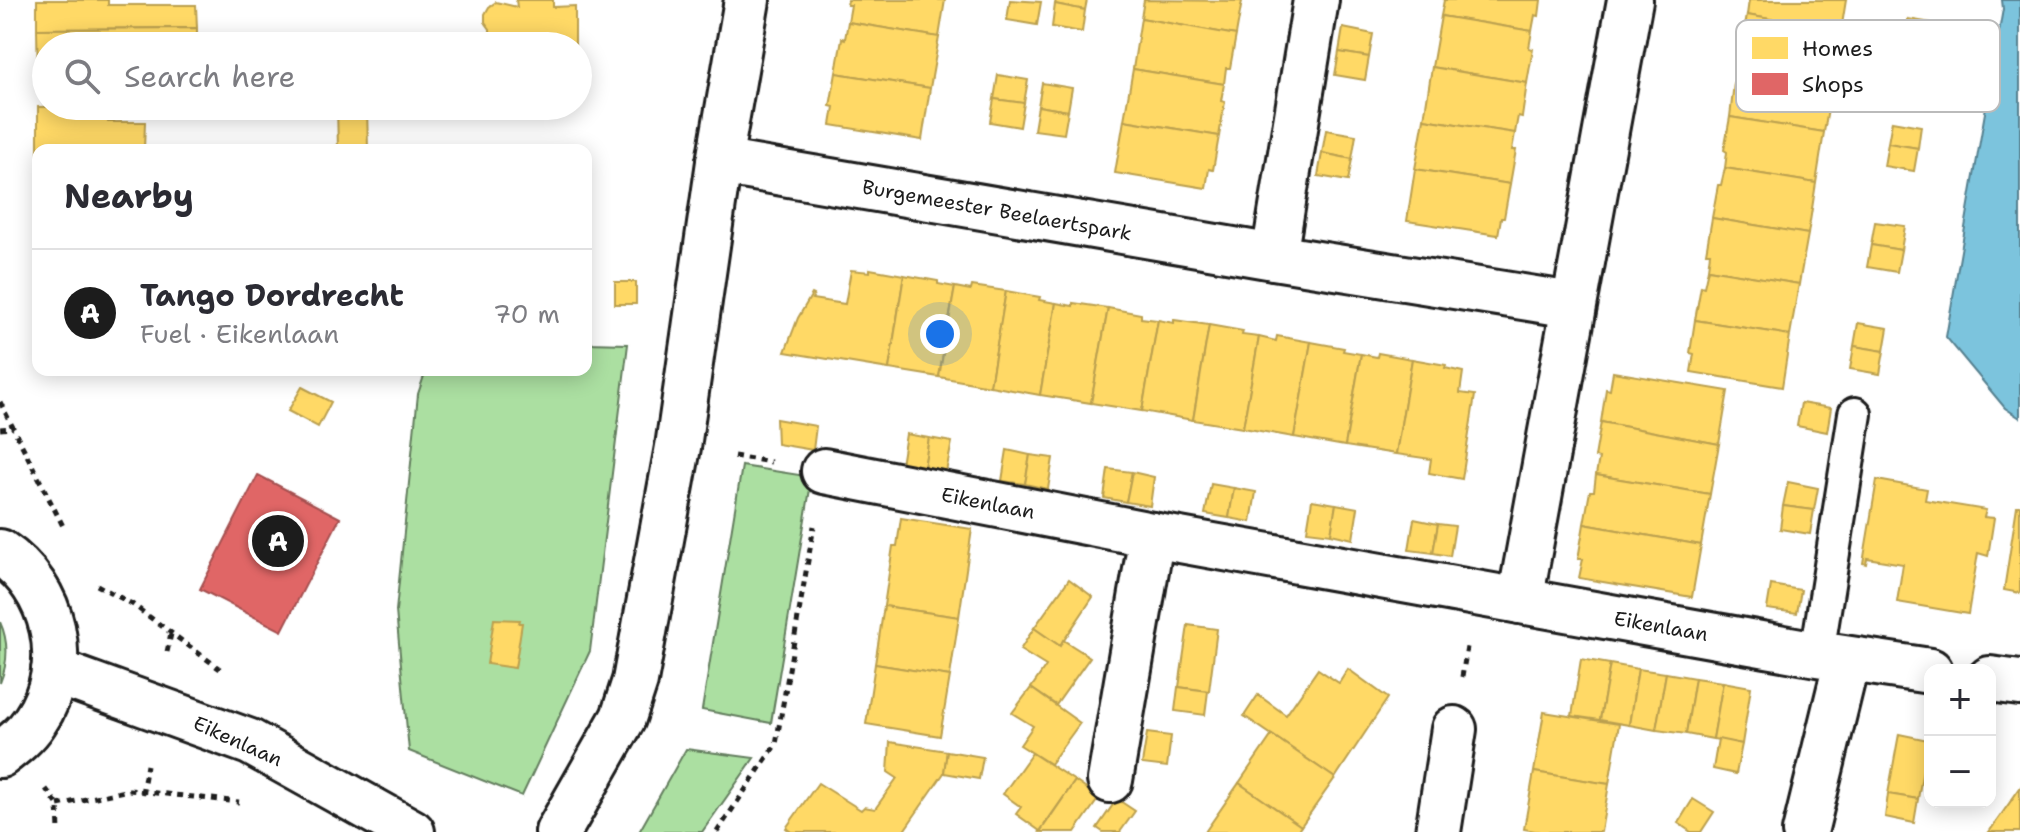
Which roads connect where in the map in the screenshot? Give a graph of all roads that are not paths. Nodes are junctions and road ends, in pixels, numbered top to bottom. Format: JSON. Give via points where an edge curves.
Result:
{"nodes":[{"id":1,"x":747,"y":0,"type":"edge"},
{"id":2,"x":1316,"y":0,"type":"edge"},
{"id":3,"x":1630,"y":0,"type":"edge"},
{"id":4,"x":719,"y":162,"type":"junction"},
{"id":5,"x":1274,"y":257,"type":"junction"},
{"id":6,"x":1572,"y":305,"type":"junction"},
{"id":7,"x":1855,"y":414,"type":"dead end"},
{"id":8,"x":824,"y":471,"type":"road end"},
{"id":9,"x":1152,"y":535,"type":"junction"},
{"id":10,"x":0,"y":552,"type":"edge"},
{"id":11,"x":1520,"y":601,"type":"junction"},
{"id":12,"x":1832,"y":657,"type":"junction"},
{"id":13,"x":1924,"y":670,"type":"edge"},
{"id":14,"x":54,"y":671,"type":"junction"},
{"id":15,"x":1996,"y":680,"type":"edge"},
{"id":16,"x":2020,"y":683,"type":"edge"},
{"id":17,"x":1454,"y":729,"type":"road end"},
{"id":18,"x":0,"y":755,"type":"edge"},
{"id":19,"x":1110,"y":780,"type":"dead end"},
{"id":20,"x":412,"y":832,"type":"edge"},
{"id":21,"x":558,"y":832,"type":"edge"},
{"id":22,"x":1438,"y":832,"type":"edge"},
{"id":23,"x":1805,"y":832,"type":"edge"}],
"edges":[{"from":1,"to":4,"type":"street"},
{"from":2,"to":5,"type":"street"},
{"from":3,"to":6,"type":"street"},
{"from":4,"to":5,"type":"street","name":"Burgemeester Beelaertspark"},
{"from":4,"to":21,"type":"street","via":[[678,447],[635,681],[623,718]]},
{"from":5,"to":6,"type":"street","name":"Burgemeester Beelaertspark"},
{"from":6,"to":11,"type":"street"},
{"from":7,"to":12,"type":"lane"},
{"from":8,"to":9,"type":"street","name":"Eikenlaan"},
{"from":9,"to":11,"type":"street","name":"Eikenlaan"},
{"from":9,"to":19,"type":"street"},
{"from":10,"to":14,"type":"street","via":[[29,576],[42,597],[52,621]]},
{"from":11,"to":12,"type":"street","name":"Eikenlaan"},
{"from":12,"to":13,"type":"street","name":"Eikenlaan"},
{"from":12,"to":23,"type":"street"},
{"from":14,"to":18,"type":"street","via":[[36,720]]},
{"from":14,"to":20,"type":"street","name":"Eikenlaan","via":[[250,742]]},
{"from":15,"to":16,"type":"street"},
{"from":17,"to":22,"type":"street"}]}
